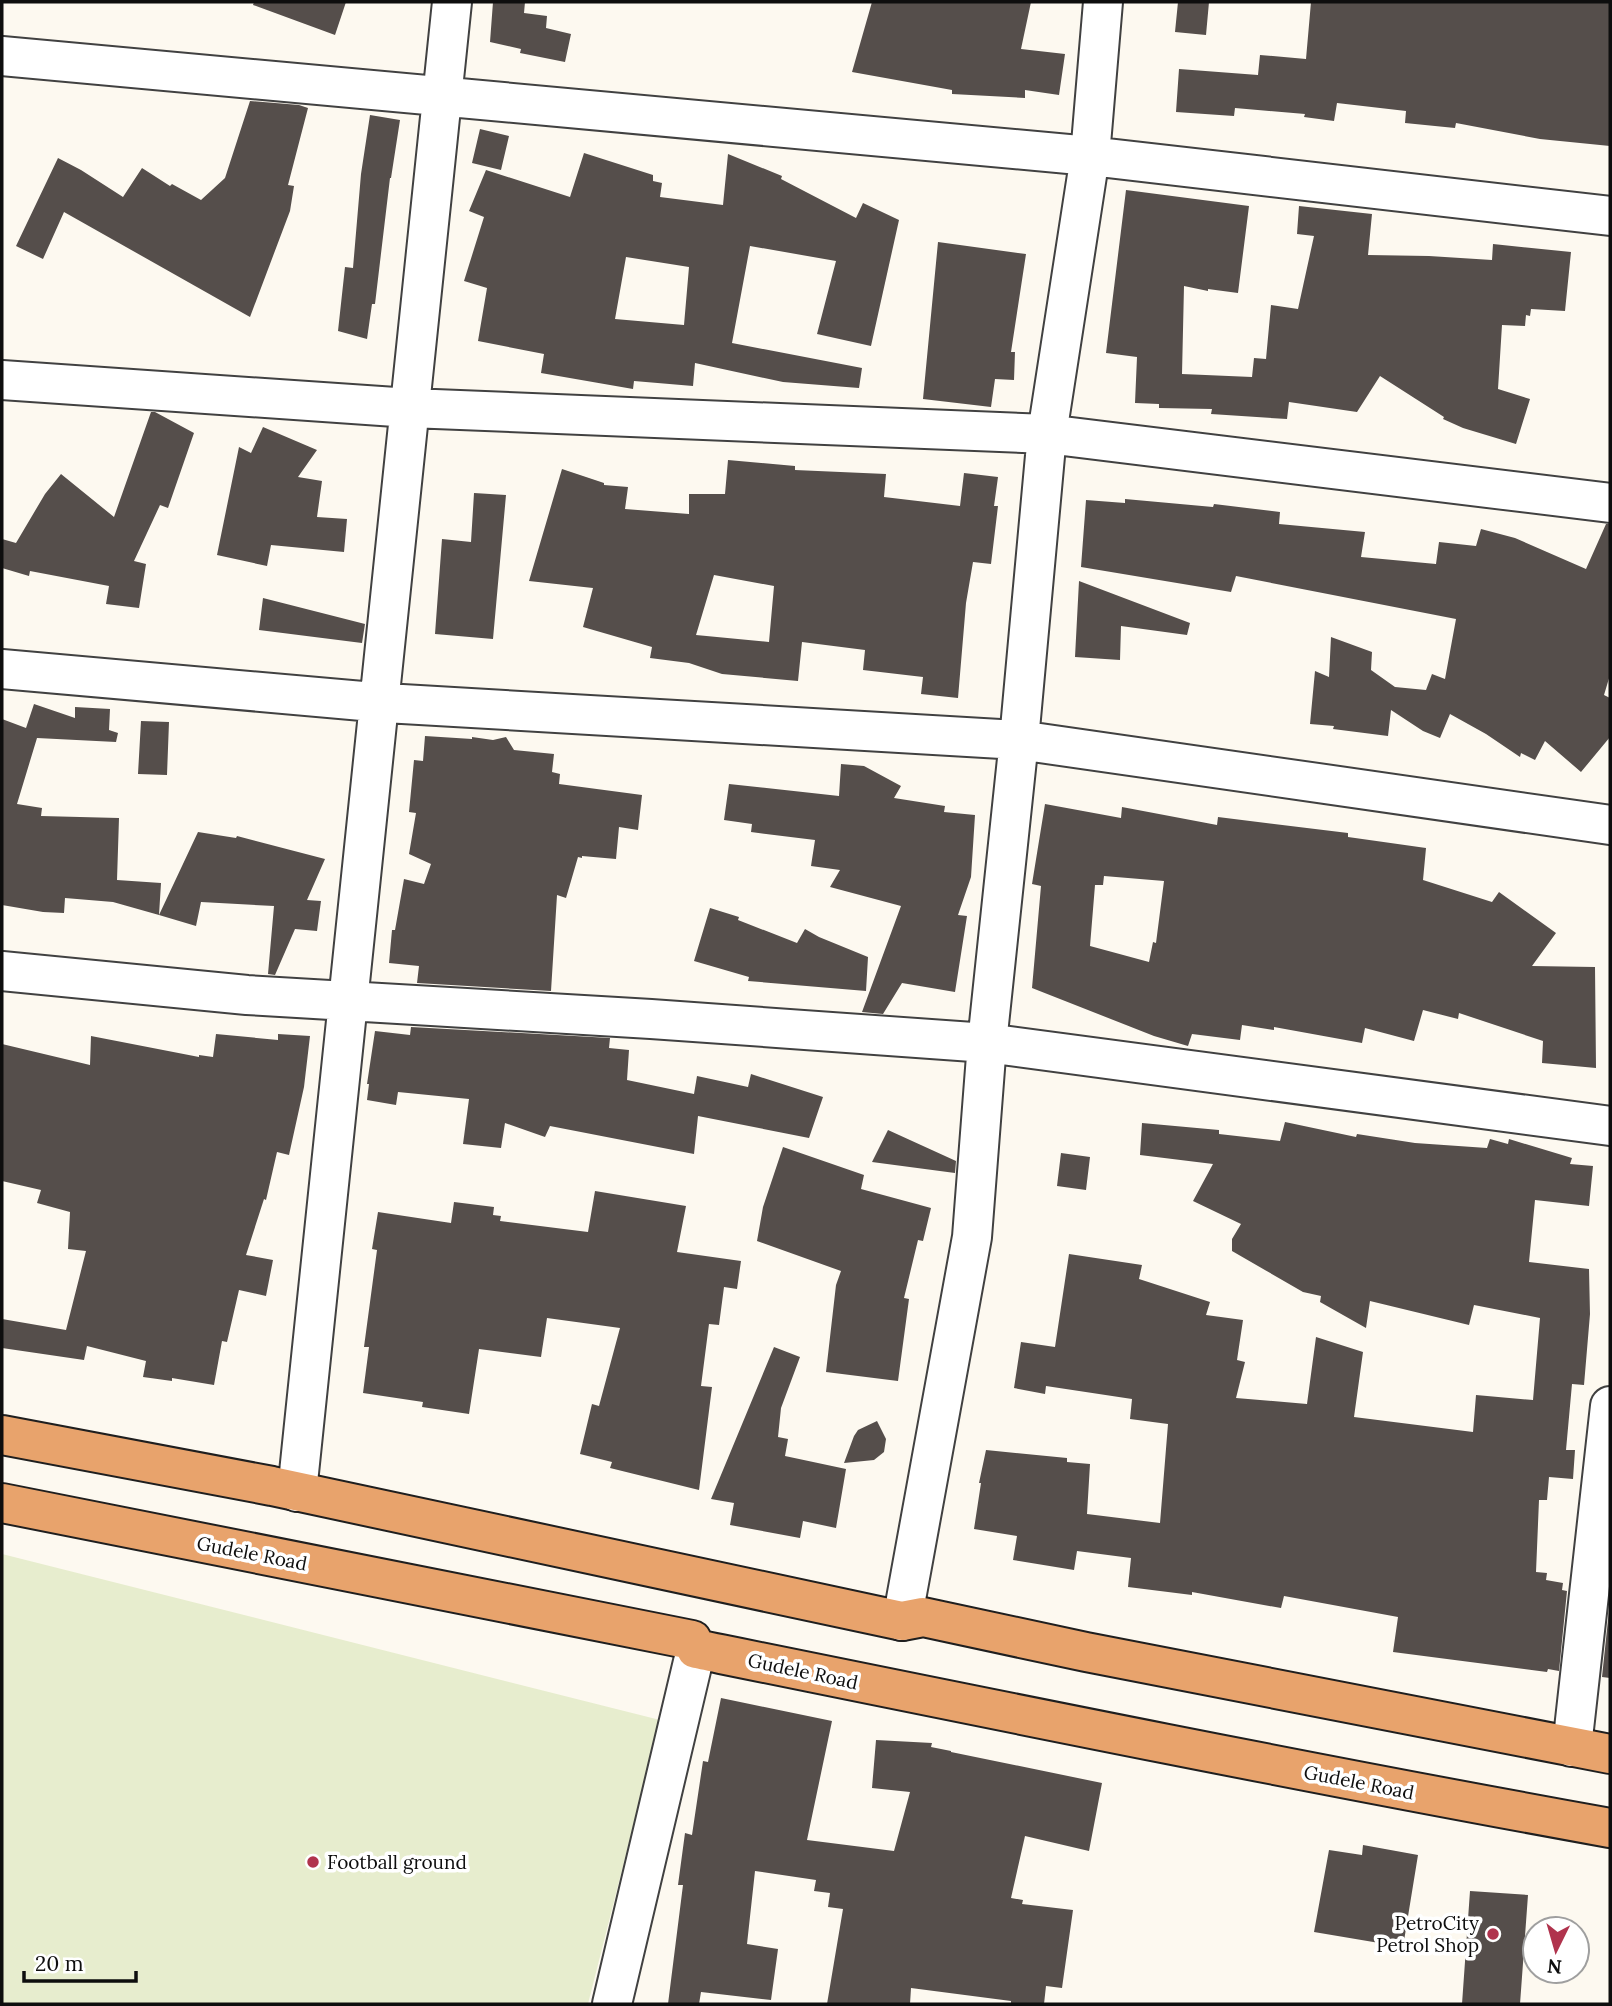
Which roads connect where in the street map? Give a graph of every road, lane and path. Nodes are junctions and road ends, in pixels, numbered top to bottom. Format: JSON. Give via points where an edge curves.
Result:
{"nodes":[{"id":1,"x":453,"y":2,"type":"edge"},
{"id":2,"x":1103,"y":2,"type":"edge"},
{"id":3,"x":2,"y":55,"type":"edge"},
{"id":4,"x":443,"y":97,"type":"junction"},
{"id":5,"x":1090,"y":156,"type":"junction"},
{"id":6,"x":1610,"y":216,"type":"edge"},
{"id":7,"x":2,"y":380,"type":"edge"},
{"id":8,"x":410,"y":408,"type":"junction"},
{"id":9,"x":1047,"y":434,"type":"junction"},
{"id":10,"x":1610,"y":503,"type":"edge"},
{"id":11,"x":2,"y":669,"type":"edge"},
{"id":12,"x":379,"y":702,"type":"junction"},
{"id":13,"x":1019,"y":740,"type":"junction"},
{"id":14,"x":1610,"y":825,"type":"edge"},
{"id":15,"x":2,"y":971,"type":"edge"},
{"id":16,"x":348,"y":1001,"type":"junction"},
{"id":17,"x":987,"y":1043,"type":"junction"},
{"id":18,"x":1610,"y":1126,"type":"edge"},
{"id":19,"x":1610,"y":1406,"type":"edge"},
{"id":20,"x":2,"y":1436,"type":"edge"},
{"id":21,"x":297,"y":1492,"type":"junction"},
{"id":22,"x":2,"y":1503,"type":"edge"},
{"id":23,"x":902,"y":1621,"type":"junction"},
{"id":24,"x":696,"y":1648,"type":"junction"},
{"id":25,"x":1572,"y":1747,"type":"junction"},
{"id":26,"x":1610,"y":1754,"type":"edge"},
{"id":27,"x":1610,"y":1828,"type":"edge"},
{"id":28,"x":612,"y":2004,"type":"edge"}],
"edges":[{"from":1,"to":4,"type":"street"},
{"from":2,"to":5,"type":"street"},
{"from":3,"to":4,"type":"street"},
{"from":4,"to":5,"type":"street"},
{"from":4,"to":8,"type":"street"},
{"from":5,"to":6,"type":"street"},
{"from":5,"to":9,"type":"street"},
{"from":7,"to":8,"type":"street"},
{"from":8,"to":9,"type":"street"},
{"from":8,"to":12,"type":"street"},
{"from":9,"to":10,"type":"street"},
{"from":9,"to":13,"type":"street"},
{"from":11,"to":12,"type":"street"},
{"from":12,"to":13,"type":"street"},
{"from":12,"to":16,"type":"street"},
{"from":13,"to":14,"type":"street"},
{"from":13,"to":17,"type":"street"},
{"from":15,"to":16,"type":"street"},
{"from":16,"to":17,"type":"street"},
{"from":16,"to":21,"type":"street"},
{"from":17,"to":18,"type":"street"},
{"from":17,"to":23,"type":"street","via":[[972,1237]]},
{"from":19,"to":25,"type":"street"},
{"from":20,"to":21,"type":"highway"},
{"from":21,"to":23,"type":"highway"},
{"from":22,"to":24,"type":"highway","name":"Gudele Road","via":[[692,1640]]},
{"from":23,"to":25,"type":"highway","via":[[923,1617]]},
{"from":24,"to":27,"type":"highway","name":"Gudele Road","via":[[1087,1729]]},
{"from":24,"to":28,"type":"street"},
{"from":25,"to":26,"type":"highway"}]}
